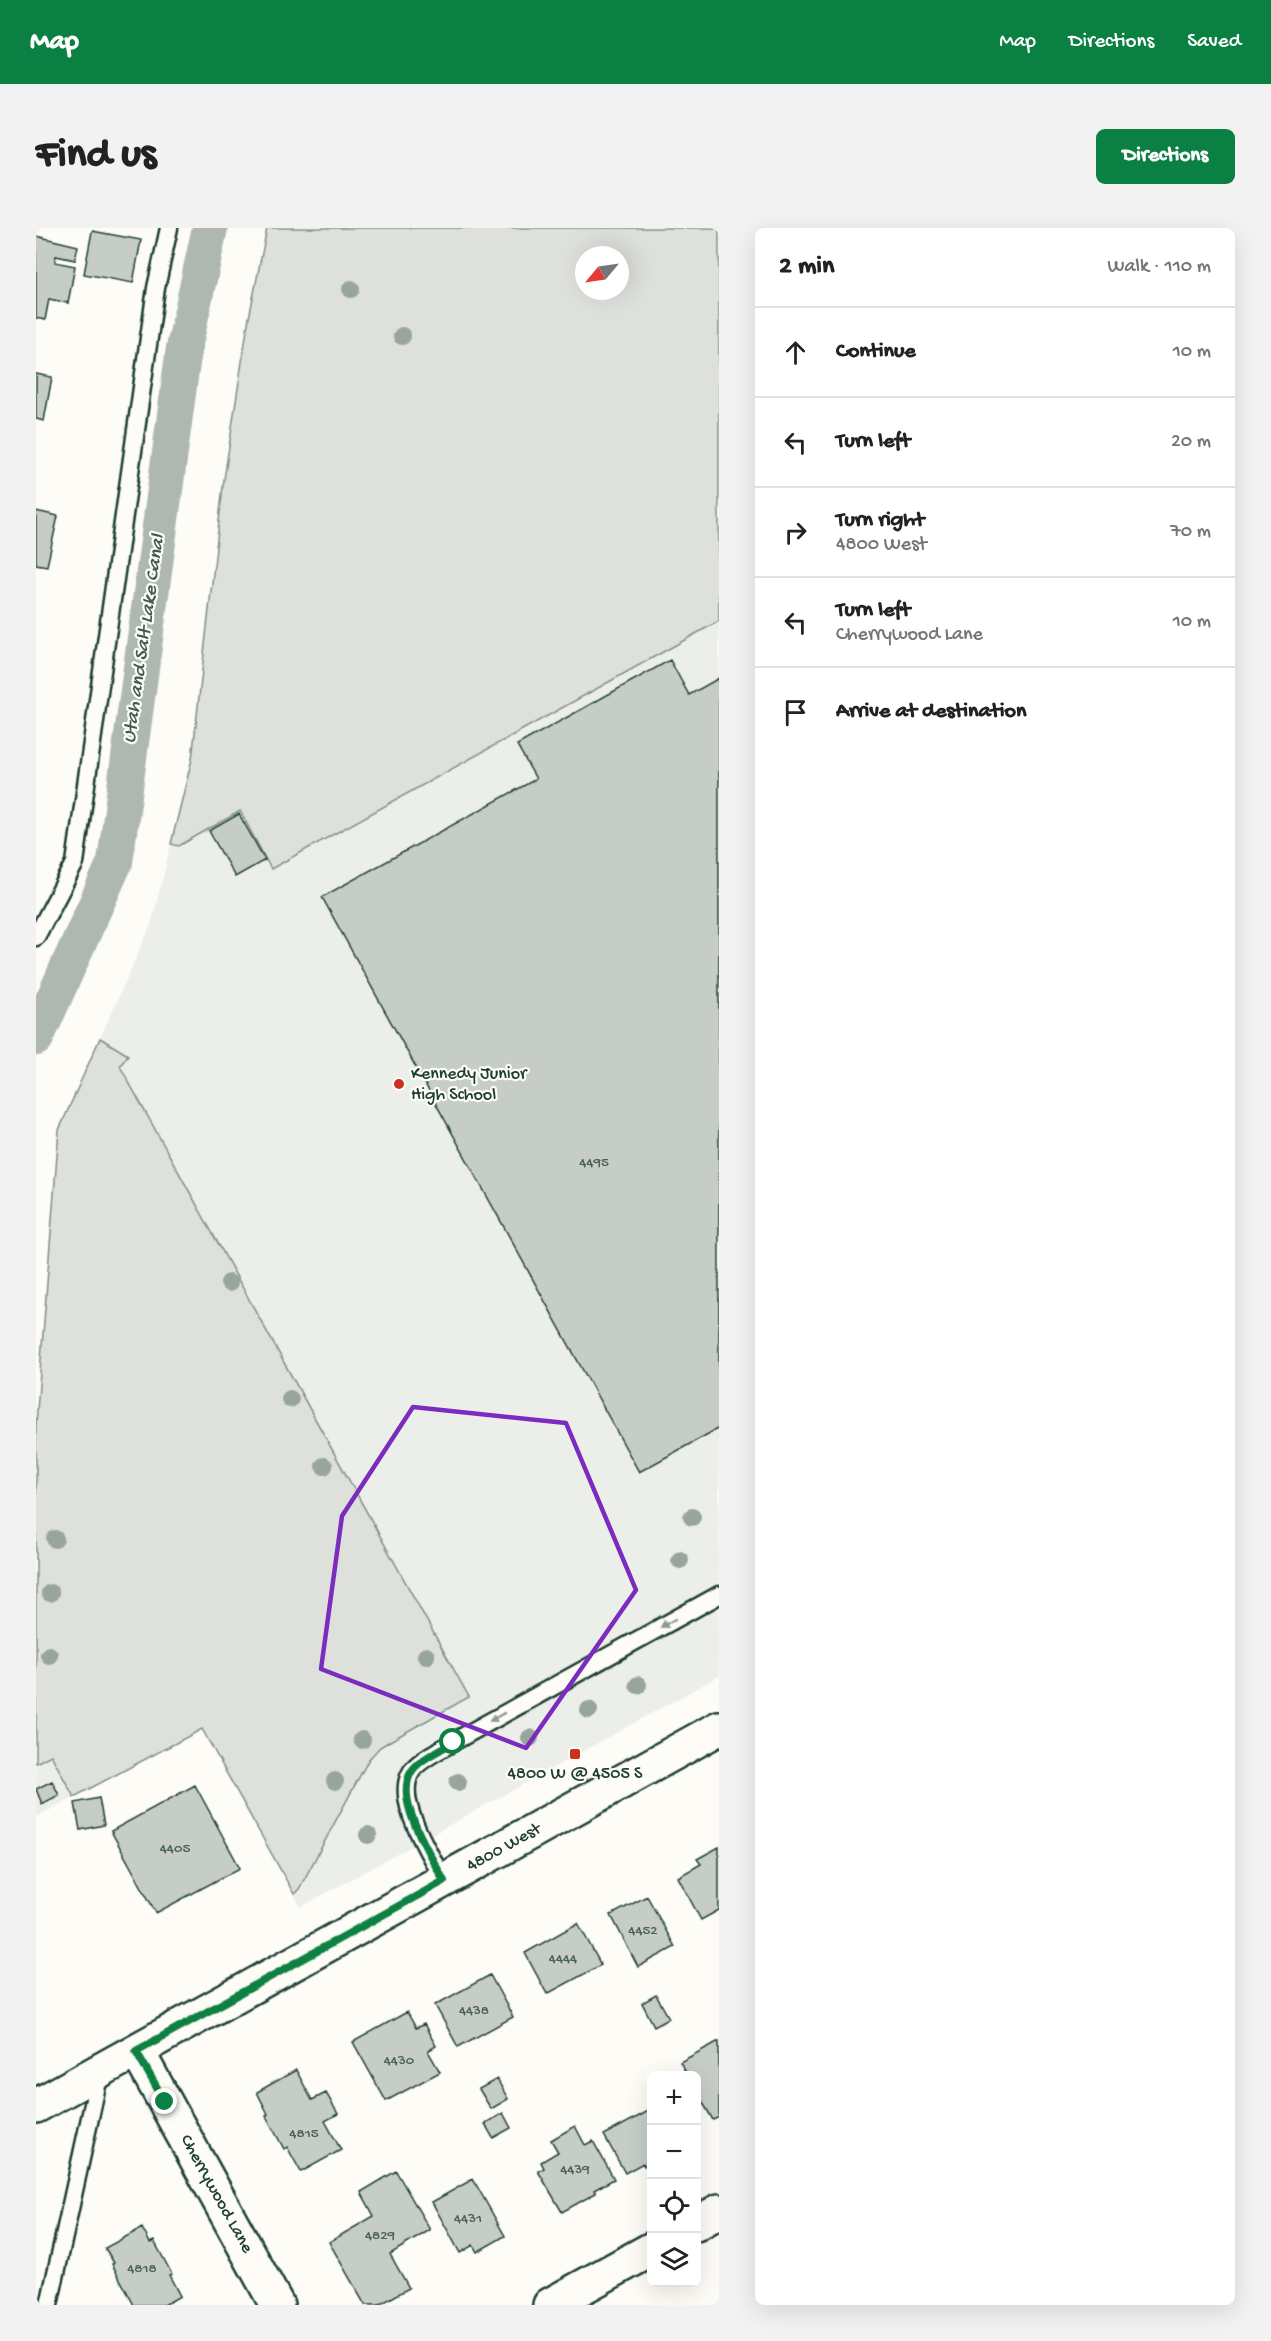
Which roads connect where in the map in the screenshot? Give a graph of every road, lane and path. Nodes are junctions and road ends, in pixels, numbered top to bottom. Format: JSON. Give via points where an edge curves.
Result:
{"nodes":[{"id":1,"x":169,"y":228,"type":"edge"},
{"id":2,"x":36,"y":937,"type":"edge"},
{"id":3,"x":719,"y":1595,"type":"edge"},
{"id":4,"x":719,"y":1728,"type":"edge"},
{"id":5,"x":444,"y":1881,"type":"junction"},
{"id":6,"x":136,"y":2051,"type":"junction"},
{"id":7,"x":100,"y":2071,"type":"junction"},
{"id":8,"x":36,"y":2106,"type":"edge"},
{"id":9,"x":719,"y":2211,"type":"edge"},
{"id":10,"x":701,"y":2221,"type":"edge"},
{"id":11,"x":647,"y":2251,"type":"edge"},
{"id":12,"x":49,"y":2305,"type":"edge"},
{"id":13,"x":277,"y":2305,"type":"edge"},
{"id":14,"x":550,"y":2305,"type":"edge"}],
"edges":[{"from":1,"to":2,"type":"lane","via":[[156,288],[75,863]]},
{"from":3,"to":5,"type":"lane","one_way":true,"via":[[453,1742],[413,1769],[407,1800]]},
{"from":4,"to":5,"type":"main road","name":"4800 West"},
{"from":5,"to":6,"type":"main road","name":"4800 West"},
{"from":6,"to":7,"type":"main road","name":"4800 West"},
{"from":6,"to":13,"type":"main road","name":"Cherrywood Lane"},
{"from":7,"to":8,"type":"main road","name":"4800 West"},
{"from":7,"to":12,"type":"lane"},
{"from":9,"to":10,"type":"main road"},
{"from":11,"to":14,"type":"main road"}]}
